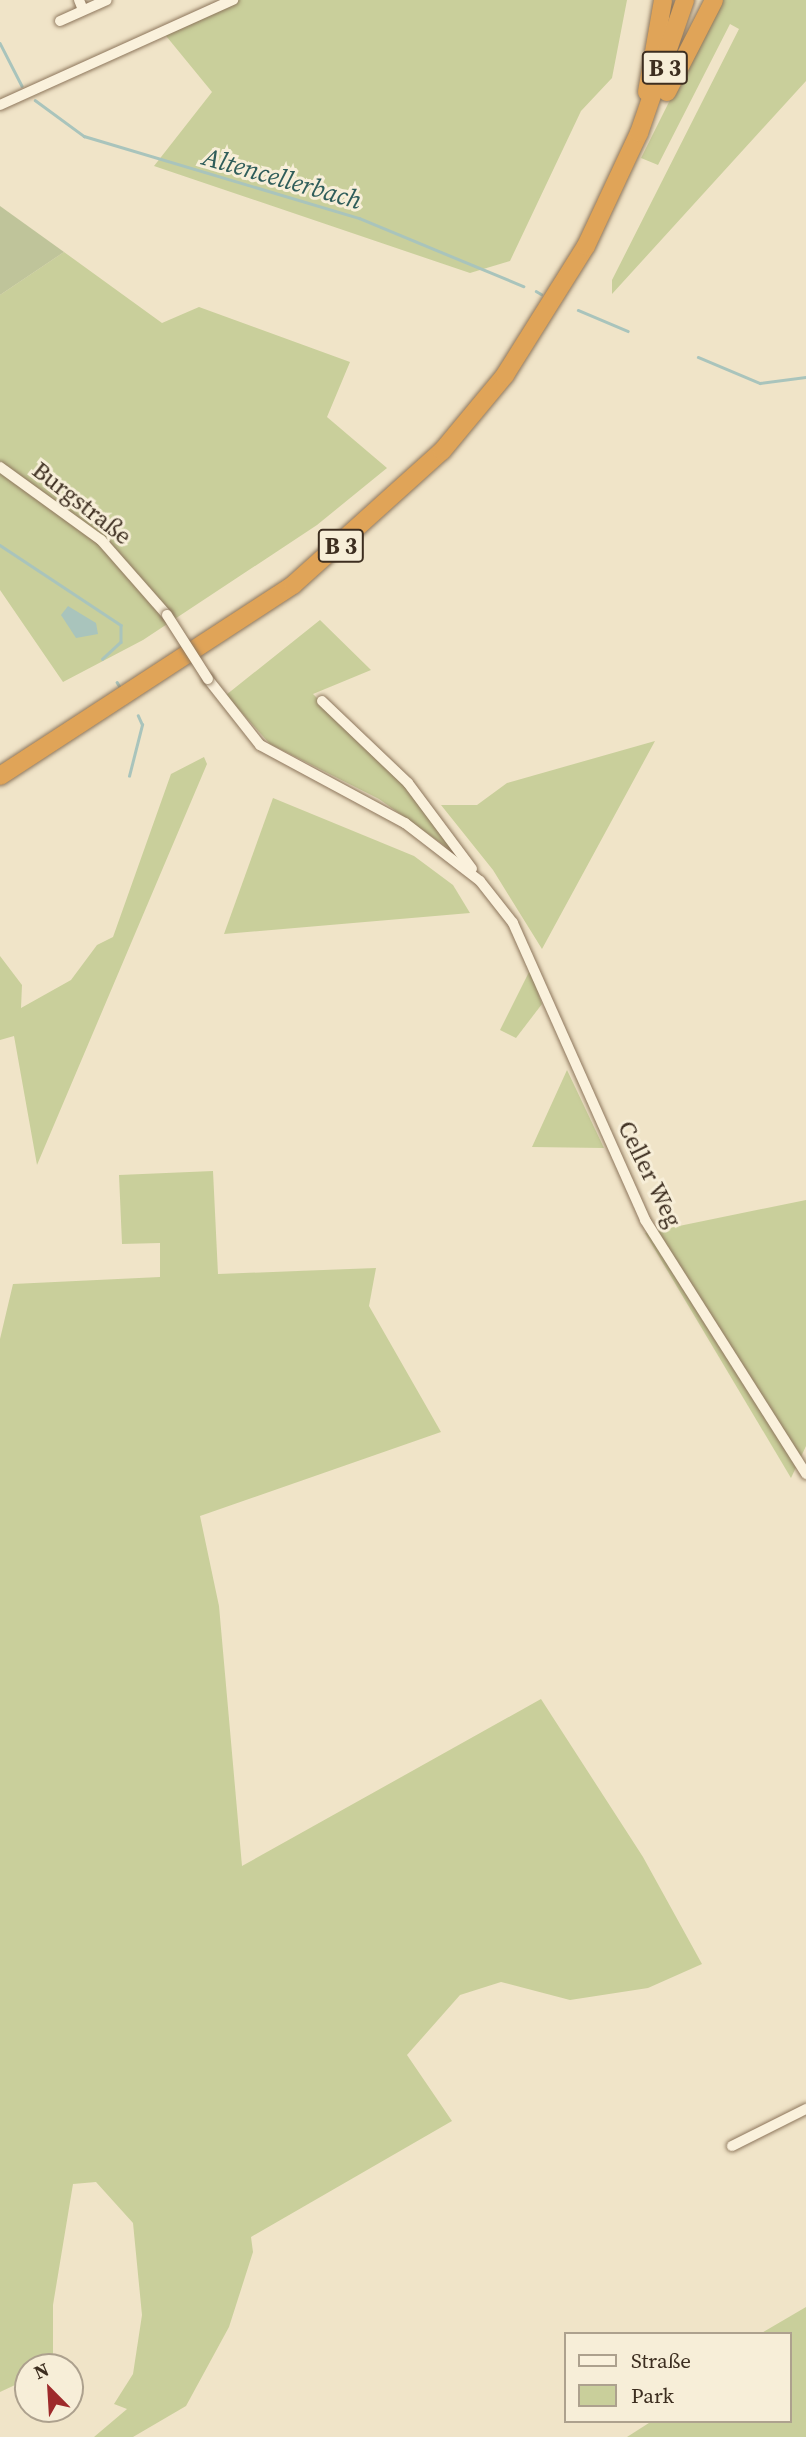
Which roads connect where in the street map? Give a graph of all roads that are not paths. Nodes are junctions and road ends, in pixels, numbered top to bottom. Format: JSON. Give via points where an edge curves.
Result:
{"nodes":[{"id":1,"x":79,"y":0,"type":"edge"},
{"id":2,"x":107,"y":0,"type":"edge"},
{"id":3,"x":233,"y":0,"type":"edge"},
{"id":4,"x":663,"y":0,"type":"edge"},
{"id":5,"x":685,"y":0,"type":"edge"},
{"id":6,"x":714,"y":0,"type":"edge"},
{"id":7,"x":83,"y":10,"type":"junction"},
{"id":8,"x":61,"y":20,"type":"dead end"},
{"id":9,"x":0,"y":105,"type":"edge"},
{"id":10,"x":639,"y":133,"type":"junction"},
{"id":11,"x":621,"y":176,"type":"junction"},
{"id":12,"x":0,"y":467,"type":"edge"},
{"id":13,"x":208,"y":679,"type":"joint"},
{"id":14,"x":322,"y":701,"type":"dead end"},
{"id":15,"x":0,"y":776,"type":"edge"},
{"id":16,"x":480,"y":881,"type":"junction"},
{"id":17,"x":806,"y":1474,"type":"edge"},
{"id":18,"x":806,"y":2109,"type":"edge"},
{"id":19,"x":732,"y":2146,"type":"dead end"}],
"edges":[{"from":1,"to":7,"type":"street"},
{"from":2,"to":7,"type":"street"},
{"from":3,"to":9,"type":"street"},
{"from":4,"to":10,"type":"highway"},
{"from":5,"to":10,"type":"highway","number":"B 3"},
{"from":6,"to":11,"type":"highway","via":[[637,163]]},
{"from":7,"to":8,"type":"street"},
{"from":10,"to":11,"type":"highway","number":"B 3"},
{"from":11,"to":15,"type":"highway","number":"B 3","via":[[567,279],[505,375],[402,491],[254,614]]},
{"from":12,"to":13,"type":"street","name":"Burgstraße","bridge":true,"via":[[101,540],[167,615]]},
{"from":13,"to":16,"type":"street","name":"Celler Weg","via":[[243,730],[275,757],[379,807]]},
{"from":14,"to":16,"type":"street","name":"Celler Weg","via":[[408,783]]},
{"from":16,"to":17,"type":"street","name":"Celler Weg","via":[[535,966],[645,1220]]},
{"from":18,"to":19,"type":"street"}]}
